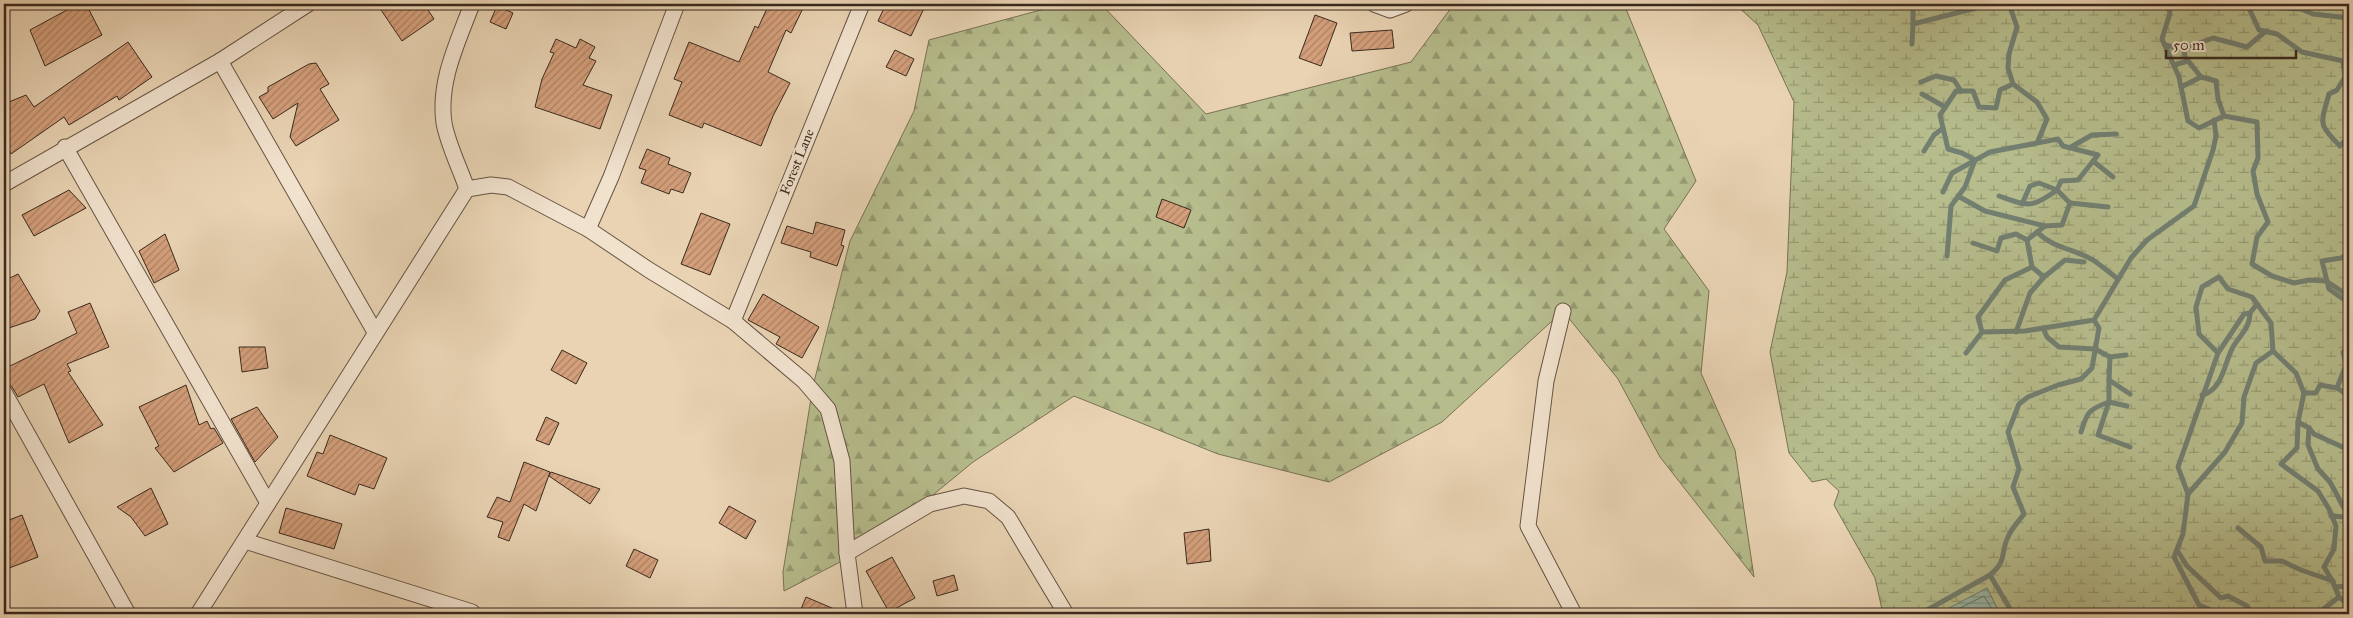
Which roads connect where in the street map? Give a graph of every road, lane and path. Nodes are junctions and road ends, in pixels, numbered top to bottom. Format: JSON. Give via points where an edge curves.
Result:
{"nodes":[{"id":1,"x":308,"y":4,"type":"edge"},
{"id":2,"x":472,"y":4,"type":"edge"},
{"id":3,"x":677,"y":4,"type":"edge"},
{"id":4,"x":862,"y":4,"type":"edge"},
{"id":5,"x":1374,"y":4,"type":"edge"},
{"id":6,"x":1406,"y":4,"type":"edge"},
{"id":7,"x":220,"y":61,"type":"junction"},
{"id":8,"x":65,"y":147,"type":"junction"},
{"id":9,"x":4,"y":184,"type":"edge"},
{"id":10,"x":467,"y":189,"type":"junction"},
{"id":11,"x":588,"y":229,"type":"junction"},
{"id":12,"x":1563,"y":311,"type":"dead end"},
{"id":13,"x":733,"y":321,"type":"junction"},
{"id":14,"x":374,"y":332,"type":"junction"},
{"id":15,"x":4,"y":392,"type":"edge"},
{"id":16,"x":268,"y":504,"type":"junction"},
{"id":17,"x":245,"y":541,"type":"junction"},
{"id":18,"x":847,"y":553,"type":"junction"},
{"id":19,"x":472,"y":612,"type":"dead end"},
{"id":20,"x":128,"y":614,"type":"edge"},
{"id":21,"x":198,"y":614,"type":"edge"},
{"id":22,"x":855,"y":614,"type":"edge"},
{"id":23,"x":1066,"y":614,"type":"edge"},
{"id":24,"x":1574,"y":614,"type":"edge"}],
"edges":[{"from":1,"to":7,"type":"street"},
{"from":2,"to":10,"type":"street","via":[[448,68],[443,99],[444,124]]},
{"from":3,"to":11,"type":"street"},
{"from":4,"to":13,"type":"street","name":"Forest Lane"},
{"from":5,"to":6,"type":"street","via":[[1390,10]]},
{"from":7,"to":8,"type":"street"},
{"from":7,"to":14,"type":"street"},
{"from":8,"to":9,"type":"street"},
{"from":8,"to":16,"type":"street"},
{"from":10,"to":11,"type":"street","via":[[491,185],[508,187]]},
{"from":10,"to":14,"type":"street"},
{"from":11,"to":13,"type":"street"},
{"from":12,"to":24,"type":"street","via":[[1546,381],[1528,526]]},
{"from":13,"to":18,"type":"street","via":[[804,381],[828,409],[842,461]]},
{"from":14,"to":16,"type":"street"},
{"from":15,"to":20,"type":"street"},
{"from":16,"to":17,"type":"street"},
{"from":17,"to":19,"type":"street"},
{"from":17,"to":21,"type":"street"},
{"from":18,"to":22,"type":"street"},
{"from":18,"to":23,"type":"street","via":[[930,504],[964,496],[989,501],[1008,517]]}]}
